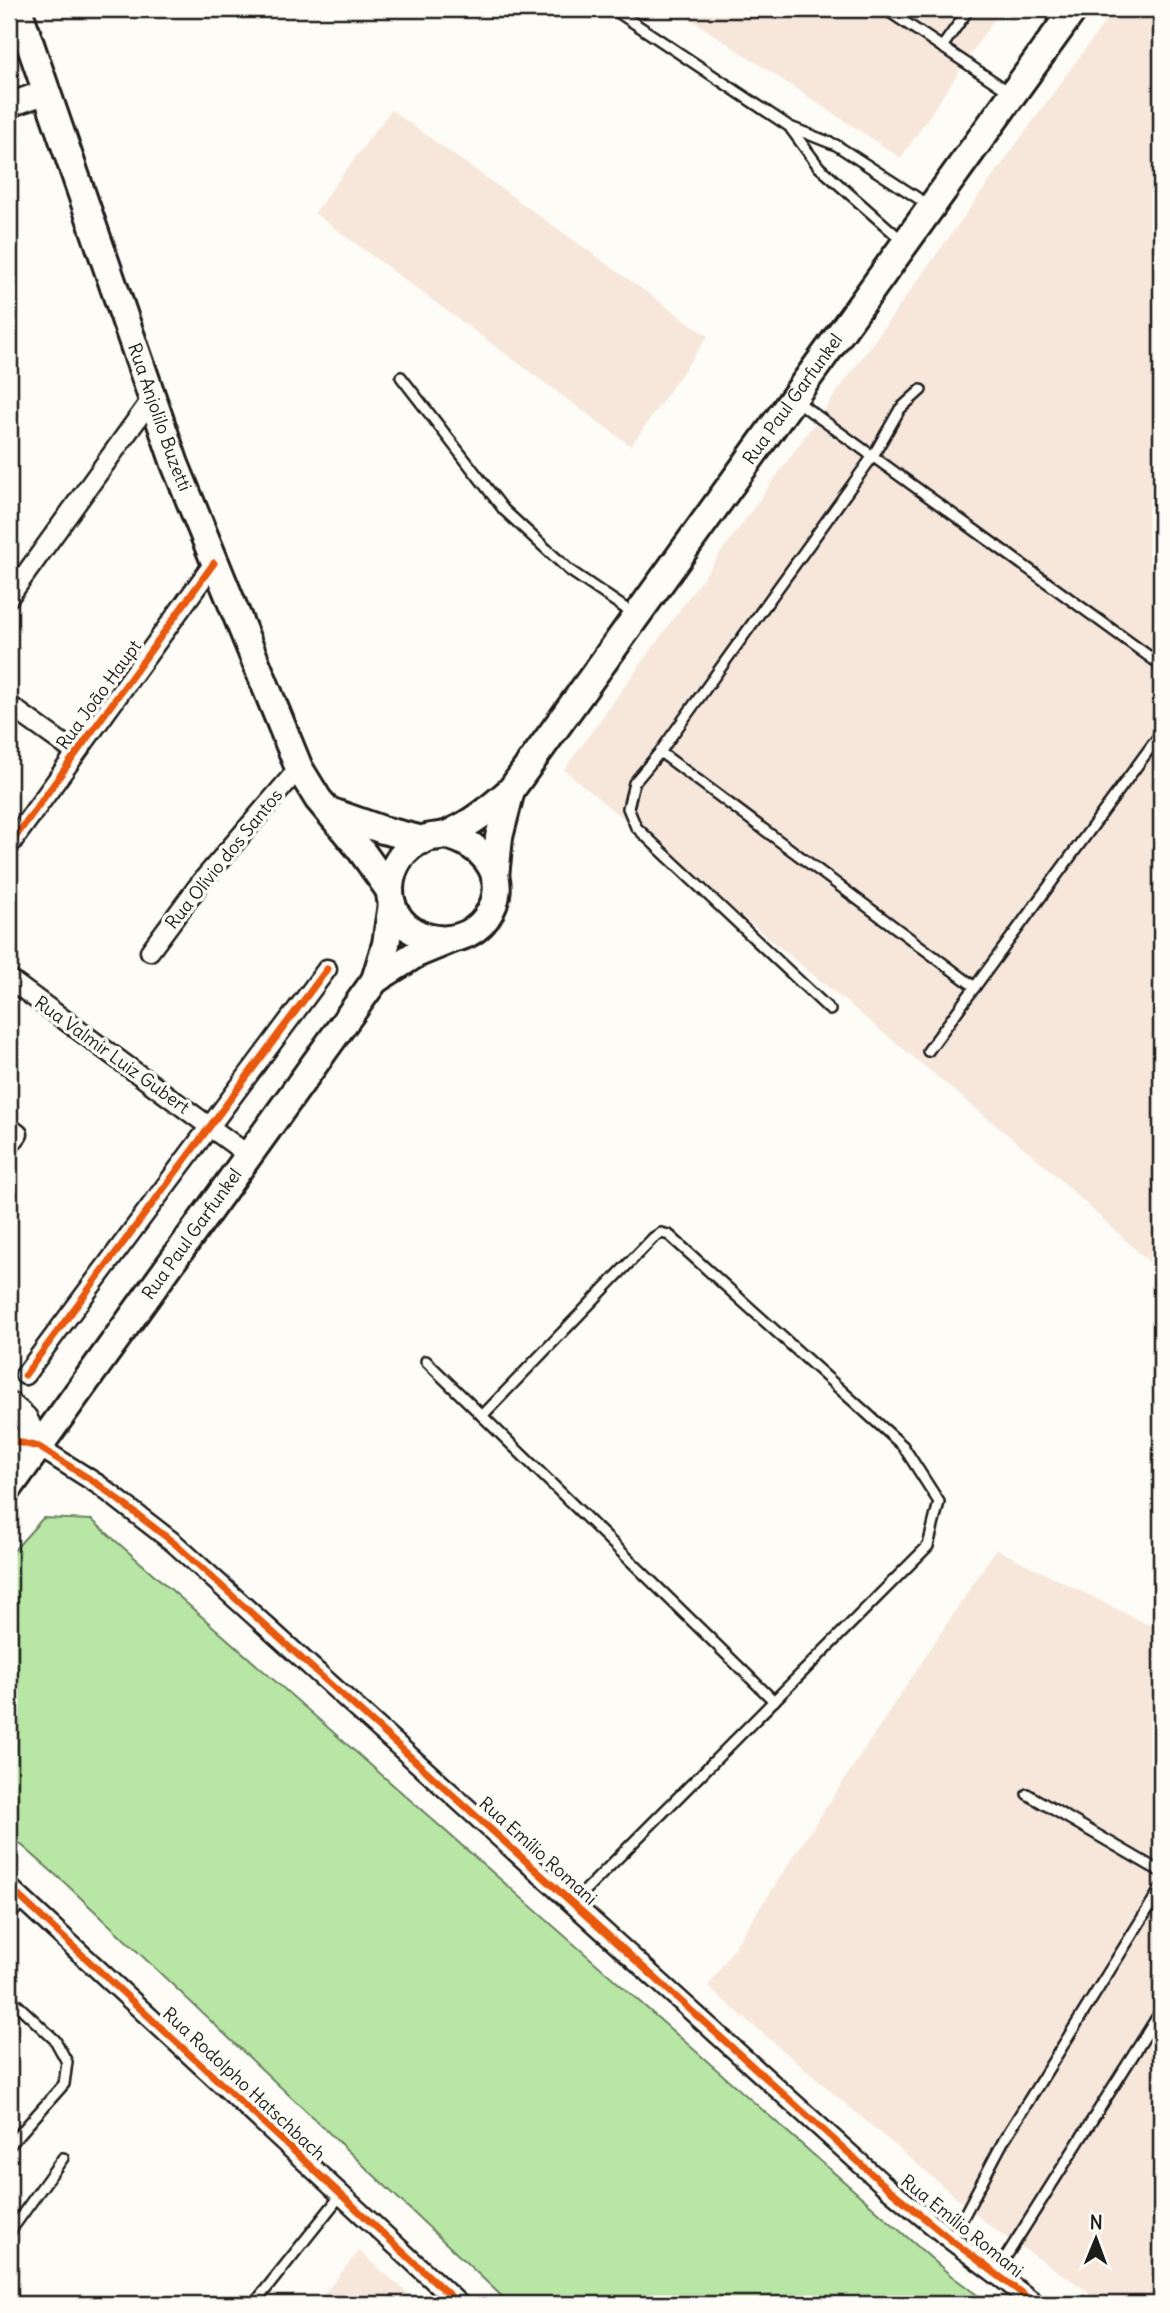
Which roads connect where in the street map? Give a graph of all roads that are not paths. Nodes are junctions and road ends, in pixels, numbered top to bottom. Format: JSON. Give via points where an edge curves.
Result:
{"nodes":[{"id":1,"x":18,"y":9,"type":"edge"},
{"id":2,"x":613,"y":9,"type":"edge"},
{"id":3,"x":888,"y":9,"type":"edge"},
{"id":4,"x":969,"y":9,"type":"edge"},
{"id":5,"x":1074,"y":9,"type":"edge"},
{"id":6,"x":942,"y":47,"type":"junction"},
{"id":7,"x":46,"y":92,"type":"junction"},
{"id":8,"x":1013,"y":94,"type":"junction"},
{"id":9,"x":9,"y":105,"type":"edge"},
{"id":10,"x":790,"y":127,"type":"junction"},
{"id":11,"x":932,"y":207,"type":"junction"},
{"id":12,"x":905,"y":243,"type":"junction"},
{"id":13,"x":401,"y":377,"type":"dead end"},
{"id":14,"x":921,"y":390,"type":"dead end"},
{"id":15,"x":794,"y":398,"type":"junction"},
{"id":16,"x":151,"y":400,"type":"junction"},
{"id":17,"x":873,"y":456,"type":"junction"},
{"id":18,"x":214,"y":563,"type":"junction"},
{"id":19,"x":9,"y":597,"type":"edge"},
{"id":20,"x":637,"y":616,"type":"junction"},
{"id":21,"x":1161,"y":665,"type":"edge"},
{"id":22,"x":9,"y":705,"type":"edge"},
{"id":23,"x":1161,"y":733,"type":"edge"},
{"id":24,"x":660,"y":752,"type":"junction"},
{"id":25,"x":76,"y":753,"type":"junction"},
{"id":26,"x":299,"y":768,"type":"junction"},
{"id":27,"x":511,"y":790,"type":"junction"},
{"id":28,"x":331,"y":811,"type":"junction"},
{"id":29,"x":434,"y":837,"type":"junction"},
{"id":30,"x":9,"y":846,"type":"edge"},
{"id":31,"x":495,"y":877,"type":"junction"},
{"id":32,"x":391,"y":897,"type":"junction"},
{"id":33,"x":450,"y":940,"type":"junction"},
{"id":34,"x":150,"y":951,"type":"dead end"},
{"id":35,"x":327,"y":970,"type":"dead end"},
{"id":36,"x":9,"y":979,"type":"edge"},
{"id":37,"x":375,"y":980,"type":"junction"},
{"id":38,"x":975,"y":987,"type":"junction"},
{"id":39,"x":830,"y":1010,"type":"dead end"},
{"id":40,"x":928,"y":1051,"type":"dead end"},
{"id":41,"x":9,"y":1127,"type":"edge"},
{"id":42,"x":210,"y":1127,"type":"junction"},
{"id":43,"x":9,"y":1146,"type":"edge"},
{"id":44,"x":248,"y":1155,"type":"junction"},
{"id":45,"x":426,"y":1361,"type":"dead end"},
{"id":46,"x":25,"y":1375,"type":"dead end"},
{"id":47,"x":9,"y":1404,"type":"edge"},
{"id":48,"x":482,"y":1416,"type":"junction"},
{"id":49,"x":9,"y":1440,"type":"edge"},
{"id":50,"x":39,"y":1447,"type":"junction"},
{"id":51,"x":9,"y":1488,"type":"edge"},
{"id":52,"x":774,"y":1701,"type":"junction"},
{"id":53,"x":1027,"y":1794,"type":"dead end"},
{"id":54,"x":1161,"y":1872,"type":"edge"},
{"id":55,"x":9,"y":1887,"type":"edge"},
{"id":56,"x":1161,"y":1888,"type":"edge"},
{"id":57,"x":23,"y":1900,"type":"junction"},
{"id":58,"x":572,"y":1904,"type":"junction"},
{"id":59,"x":9,"y":1917,"type":"edge"},
{"id":60,"x":9,"y":1997,"type":"edge"},
{"id":61,"x":1161,"y":2011,"type":"edge"},
{"id":62,"x":9,"y":2146,"type":"edge"},
{"id":63,"x":63,"y":2158,"type":"dead end"},
{"id":64,"x":341,"y":2195,"type":"junction"},
{"id":65,"x":9,"y":2234,"type":"edge"},
{"id":66,"x":951,"y":2240,"type":"junction"},
{"id":67,"x":995,"y":2274,"type":"junction"},
{"id":68,"x":254,"y":2304,"type":"edge"},
{"id":69,"x":459,"y":2304,"type":"edge"},
{"id":70,"x":1036,"y":2304,"type":"edge"}],
"edges":[{"from":1,"to":7,"type":"main road","name":"Rua Anjolilo Buzetti"},
{"from":2,"to":10,"type":"lane"},
{"from":3,"to":6,"type":"lane"},
{"from":4,"to":6,"type":"lane"},
{"from":5,"to":8,"type":"main road","name":"Rua Paul Garfunkel"},
{"from":6,"to":8,"type":"lane"},
{"from":7,"to":9,"type":"street"},
{"from":7,"to":16,"type":"main road","name":"Rua Anjolilo Buzetti"},
{"from":8,"to":11,"type":"main road","name":"Rua Paul Garfunkel"},
{"from":10,"to":11,"type":"lane","via":[[836,145]]},
{"from":10,"to":12,"type":"lane","via":[[819,167]]},
{"from":11,"to":12,"type":"main road","name":"Rua Paul Garfunkel"},
{"from":12,"to":15,"type":"main road","name":"Rua Paul Garfunkel"},
{"from":13,"to":20,"type":"lane","via":[[504,510],[569,570]]},
{"from":14,"to":17,"type":"lane","via":[[900,409]]},
{"from":15,"to":17,"type":"lane"},
{"from":15,"to":20,"type":"main road","name":"Rua Paul Garfunkel"},
{"from":16,"to":18,"type":"main road","name":"Rua Anjolilo Buzetti"},
{"from":16,"to":19,"type":"street"},
{"from":17,"to":21,"type":"lane"},
{"from":17,"to":24,"type":"lane"},
{"from":18,"to":25,"type":"street","name":"Rua João Haupt"},
{"from":18,"to":26,"type":"main road","name":"Rua Anjolilo Buzetti"},
{"from":20,"to":27,"type":"main road","name":"Rua Paul Garfunkel"},
{"from":22,"to":25,"type":"street"},
{"from":23,"to":38,"type":"lane"},
{"from":24,"to":38,"type":"lane"},
{"from":24,"to":39,"type":"lane","via":[[634,783],[628,808],[636,827]]},
{"from":25,"to":30,"type":"street","name":"Rua João Haupt"},
{"from":26,"to":28,"type":"main road","name":"Rua Anjolilo Buzetti"},
{"from":26,"to":34,"type":"street","name":"Rua Olívio dos Santos","via":[[201,882]]},
{"from":27,"to":29,"type":"main road","name":"Rua Paul Garfunkel","via":[[479,817]]},
{"from":27,"to":31,"type":"main road","name":"Rua Paul Garfunkel"},
{"from":28,"to":29,"type":"main road","via":[[383,830]]},
{"from":28,"to":32,"type":"main road","name":"Rua Anjolilo Buzetti"},
{"from":29,"to":31,"type":"main road","via":[[463,839],[477,848]]},
{"from":29,"to":32,"type":"main road","via":[[409,848],[398,860]]},
{"from":31,"to":33,"type":"main road","via":[[496,894],[481,925]]},
{"from":32,"to":33,"type":"main road","via":[[399,918],[409,928],[422,936]]},
{"from":32,"to":37,"type":"main road","name":"Rua Paul Garfunkel","via":[[386,944]]},
{"from":33,"to":37,"type":"main road","name":"Rua Paul Garfunkel"},
{"from":35,"to":42,"type":"street"},
{"from":36,"to":42,"type":"street","name":"Rua Valmir Luiz Gubert"},
{"from":37,"to":44,"type":"main road","name":"Rua Paul Garfunkel"},
{"from":38,"to":40,"type":"lane"},
{"from":41,"to":43,"type":"street","via":[[18,1134]]},
{"from":42,"to":44,"type":"street","name":"Rua Valmir Luiz Gubert"},
{"from":42,"to":46,"type":"street"},
{"from":44,"to":50,"type":"main road","name":"Rua Paul Garfunkel"},
{"from":45,"to":48,"type":"lane"},
{"from":47,"to":50,"type":"street","via":[[25,1418]]},
{"from":48,"to":52,"type":"lane"},
{"from":48,"to":52,"type":"lane","via":[[661,1233],[669,1235],[903,1446],[939,1502],[928,1546]]},
{"from":49,"to":50,"type":"street","name":"Rua Emílio Romani"},
{"from":50,"to":51,"type":"main road","name":"Rua Paul Garfunkel"},
{"from":50,"to":58,"type":"street","name":"Rua Emílio Romani","via":[[99,1485],[174,1543]]},
{"from":52,"to":58,"type":"lane"},
{"from":53,"to":54,"type":"lane"},
{"from":55,"to":57,"type":"street","name":"Rua Rodolpho Hatschbach"},
{"from":56,"to":66,"type":"lane","via":[[1004,2140]]},
{"from":57,"to":59,"type":"lane"},
{"from":57,"to":64,"type":"street","name":"Rua Rodolpho Hatschbach"},
{"from":58,"to":66,"type":"street","name":"Rua Emílio Romani"},
{"from":60,"to":62,"type":"lane","via":[[55,2040],[67,2062],[64,2084]]},
{"from":61,"to":67,"type":"lane"},
{"from":63,"to":65,"type":"lane"},
{"from":64,"to":68,"type":"lane"},
{"from":64,"to":69,"type":"street","name":"Rua Rodolpho Hatschbach"},
{"from":66,"to":67,"type":"street","name":"Rua Emílio Romani"},
{"from":67,"to":70,"type":"street","name":"Rua Emílio Romani"}]}
